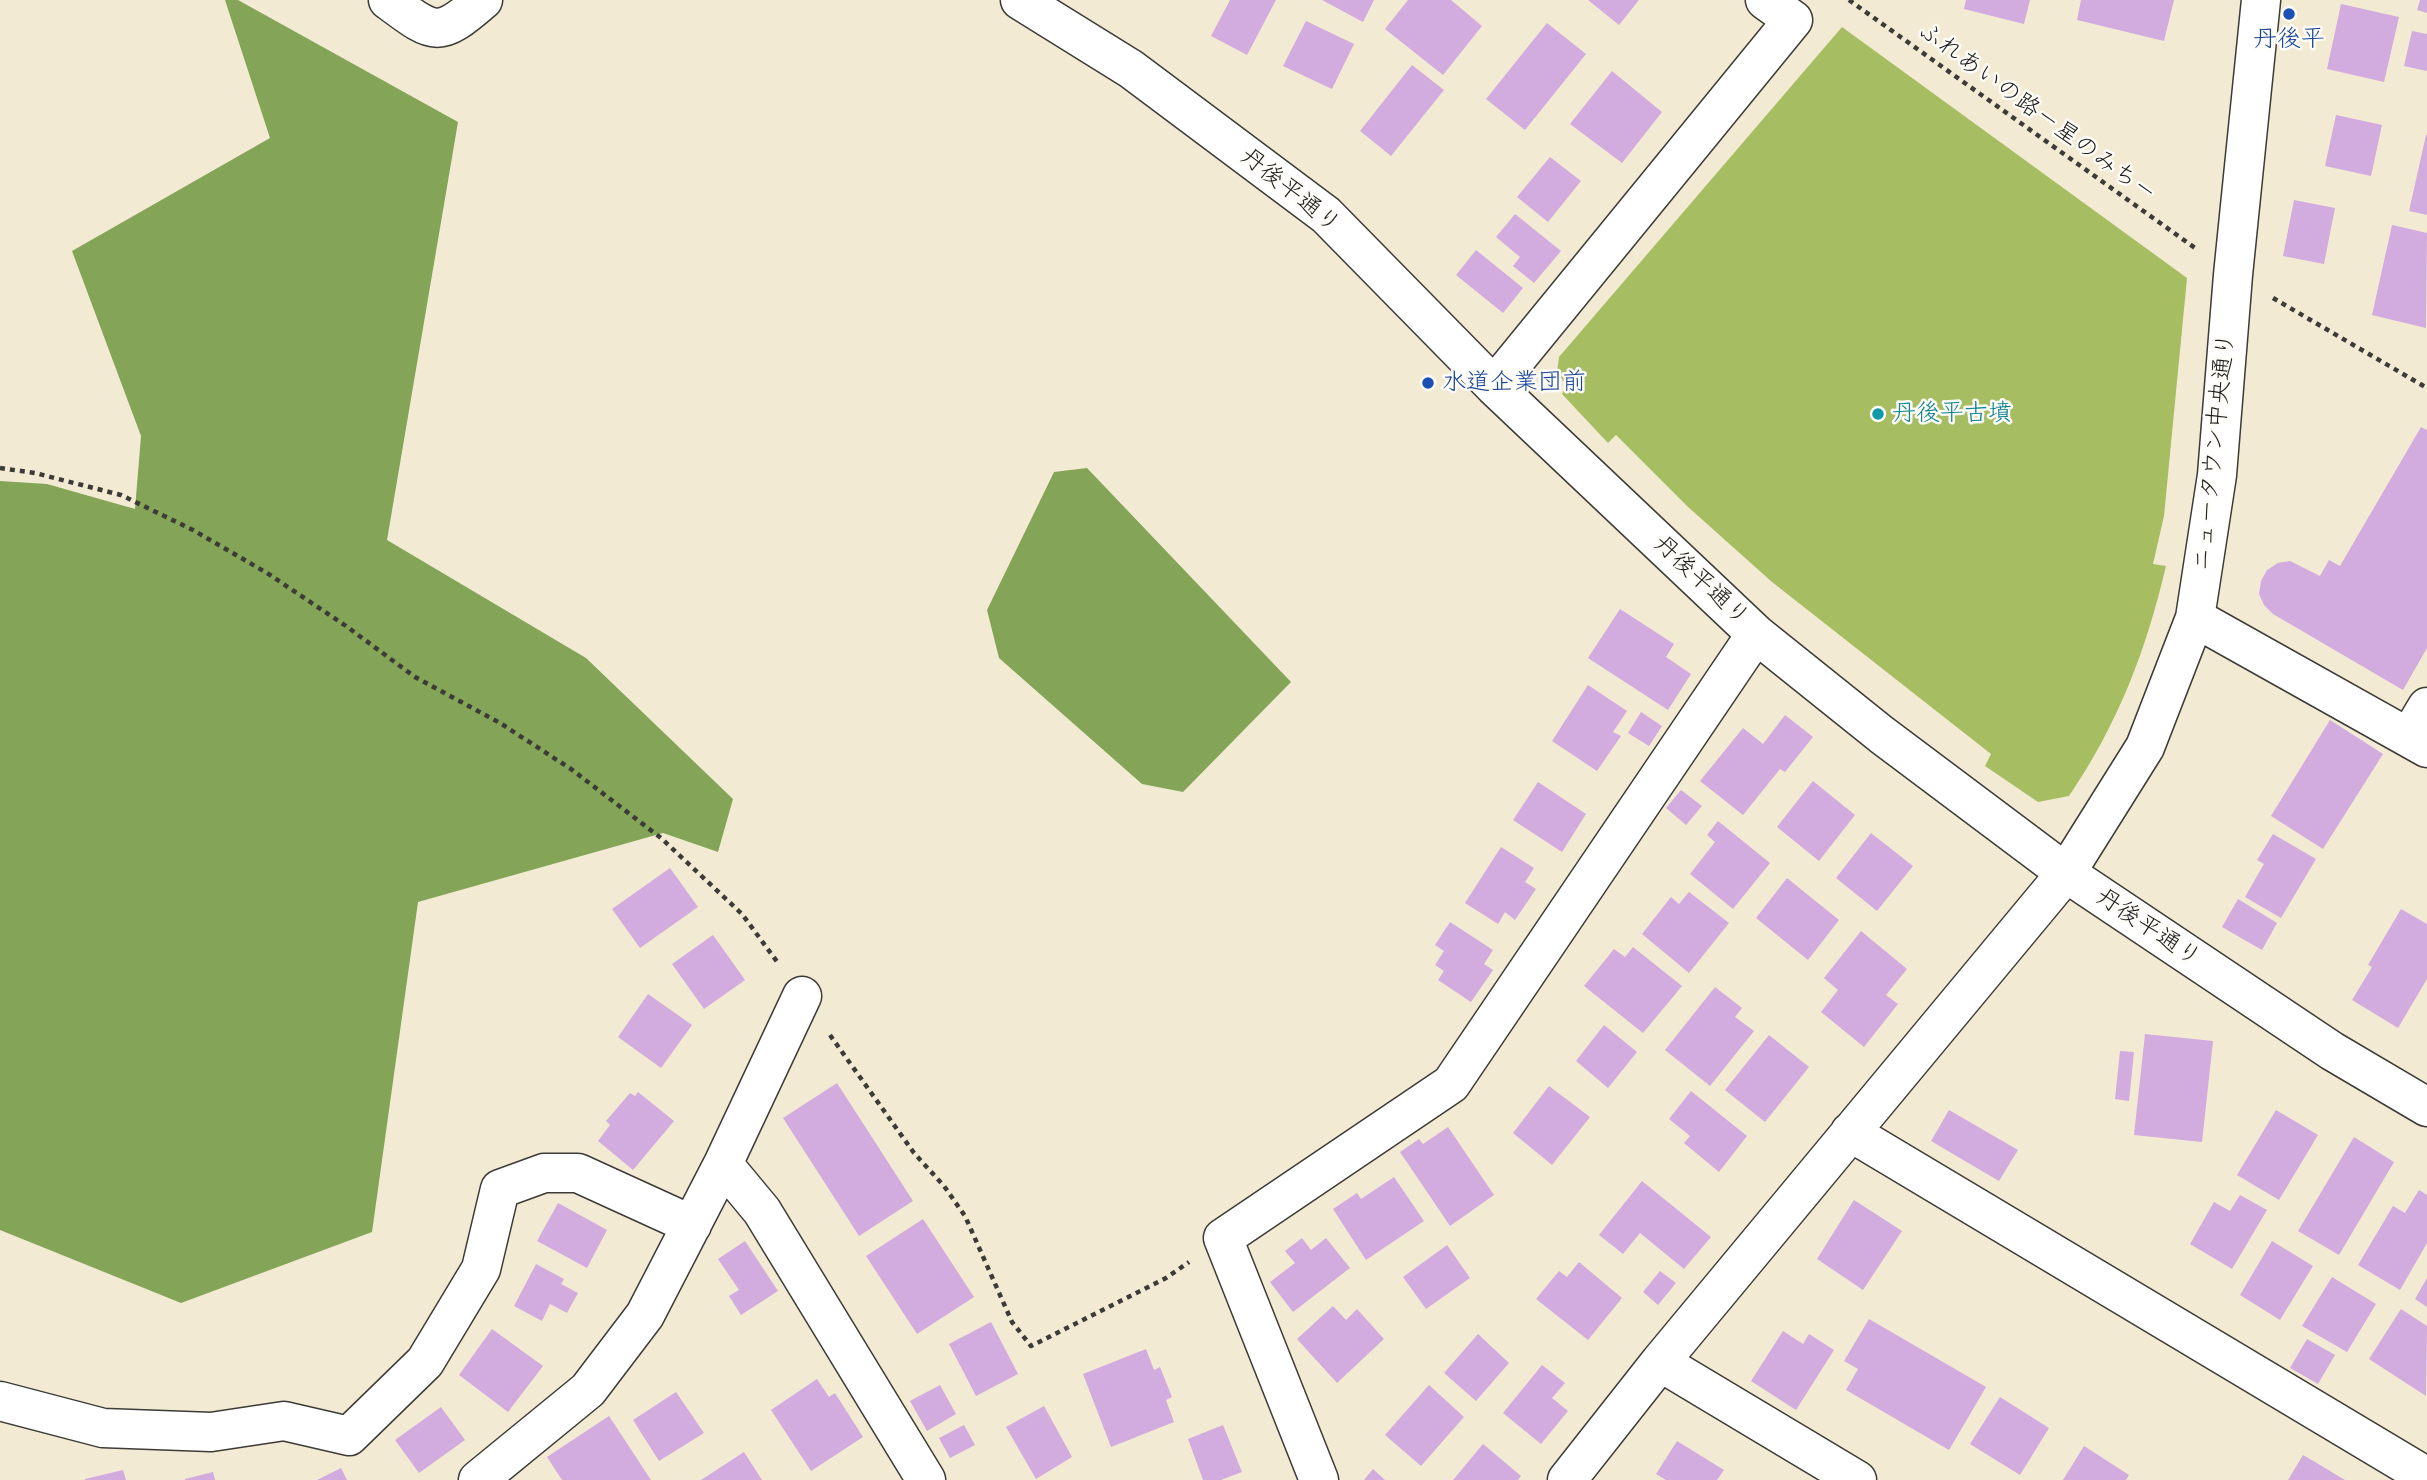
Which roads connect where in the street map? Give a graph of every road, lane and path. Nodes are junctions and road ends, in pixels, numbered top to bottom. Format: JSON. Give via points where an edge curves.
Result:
{"nodes":[{"id":1,"x":388,"y":0,"type":"edge"},
{"id":2,"x":483,"y":0,"type":"edge"},
{"id":3,"x":1020,"y":0,"type":"edge"},
{"id":4,"x":1765,"y":0,"type":"edge"},
{"id":5,"x":1849,"y":0,"type":"edge"},
{"id":6,"x":2261,"y":0,"type":"edge"},
{"id":7,"x":2205,"y":255,"type":"dead end"},
{"id":8,"x":2264,"y":293,"type":"dead end"},
{"id":9,"x":1494,"y":386,"type":"junction"},
{"id":10,"x":2427,"y":388,"type":"edge"},
{"id":11,"x":0,"y":468,"type":"edge"},
{"id":12,"x":2195,"y":618,"type":"junction"},
{"id":13,"x":1756,"y":634,"type":"junction"},
{"id":14,"x":2421,"y":731,"type":"edge"},
{"id":15,"x":2066,"y":873,"type":"junction"},
{"id":16,"x":802,"y":996,"type":"junction"},
{"id":17,"x":2427,"y":1107,"type":"edge"},
{"id":18,"x":1850,"y":1132,"type":"junction"},
{"id":19,"x":723,"y":1164,"type":"junction"},
{"id":20,"x":692,"y":1225,"type":"junction"},
{"id":21,"x":1223,"y":1238,"type":"junction"},
{"id":22,"x":1660,"y":1362,"type":"junction"},
{"id":23,"x":0,"y":1401,"type":"edge"},
{"id":24,"x":494,"y":1475,"type":"edge"},
{"id":25,"x":2427,"y":1477,"type":"edge"},
{"id":26,"x":926,"y":1480,"type":"edge"},
{"id":27,"x":1319,"y":1480,"type":"edge"},
{"id":28,"x":1567,"y":1480,"type":"edge"},
{"id":29,"x":1857,"y":1480,"type":"edge"}],
"edges":[{"from":1,"to":2,"type":"street","via":[[421,25],[440,30],[455,24]]},
{"from":3,"to":9,"type":"street","name":"丹後平通り","via":[[1131,69],[1326,215]]},
{"from":4,"to":9,"type":"street","via":[[1793,20]]},
{"from":5,"to":7,"type":"path","name":"ふれあいの路－星のみち－"},
{"from":6,"to":12,"type":"street","name":"ニュータウン中央通り","via":[[2217,475]]},
{"from":8,"to":10,"type":"path"},
{"from":9,"to":13,"type":"street","name":"丹後平通り"},
{"from":11,"to":16,"type":"path","via":[[121,495],[193,530],[346,625],[415,677],[500,723],[571,769],[662,838],[742,914]]},
{"from":12,"to":14,"type":"street"},
{"from":12,"to":15,"type":"street","name":"ニュータウン中央通り","via":[[2145,747]]},
{"from":13,"to":15,"type":"street","name":"丹後平通り"},
{"from":13,"to":21,"type":"street","via":[[1451,1084]]},
{"from":15,"to":17,"type":"street","name":"丹後平通り","via":[[2332,1051]]},
{"from":15,"to":18,"type":"street","name":"ニュータウン中央通り"},
{"from":16,"to":19,"type":"street"},
{"from":16,"to":21,"type":"path","via":[[965,1216],[1012,1322],[1031,1346],[1166,1278]]},
{"from":18,"to":22,"type":"street","name":"ニュータウン中央通り"},
{"from":18,"to":25,"type":"street"},
{"from":19,"to":20,"type":"street"},
{"from":19,"to":26,"type":"street","via":[[762,1211]]},
{"from":20,"to":23,"type":"street","via":[[578,1173],[544,1173],[500,1189],[481,1269],[425,1362],[349,1436],[284,1421],[211,1432],[103,1428]]},
{"from":20,"to":24,"type":"street","via":[[645,1315],[588,1390]]},
{"from":21,"to":27,"type":"street"},
{"from":22,"to":28,"type":"street","name":"ニュータウン中央通り"},
{"from":22,"to":29,"type":"street"}]}
